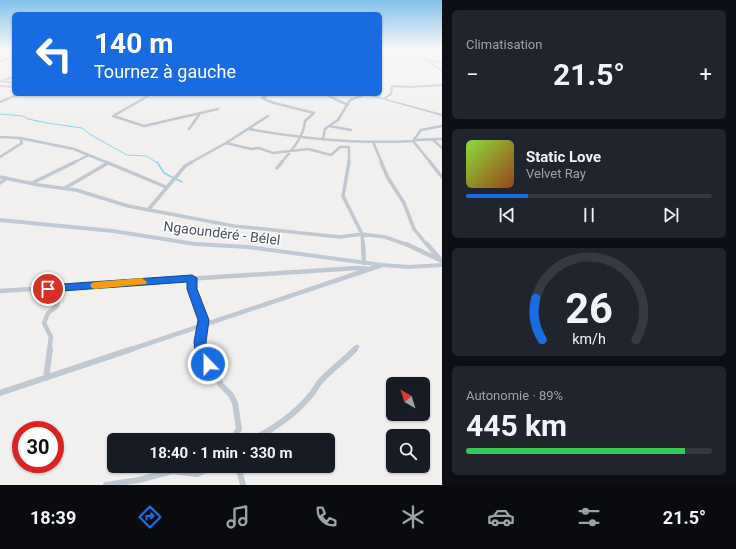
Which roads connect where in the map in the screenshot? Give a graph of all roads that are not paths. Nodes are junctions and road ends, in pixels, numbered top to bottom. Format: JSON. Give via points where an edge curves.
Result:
{"nodes":[{"id":1,"x":12,"y":78,"type":"edge"},
{"id":2,"x":0,"y":81,"type":"edge"},
{"id":3,"x":12,"y":84,"type":"edge"},
{"id":4,"x":442,"y":85,"type":"edge"},
{"id":5,"x":0,"y":86,"type":"edge"},
{"id":6,"x":12,"y":87,"type":"edge"},
{"id":7,"x":14,"y":96,"type":"edge"},
{"id":8,"x":148,"y":96,"type":"edge"},
{"id":9,"x":266,"y":96,"type":"edge"},
{"id":10,"x":329,"y":96,"type":"edge"},
{"id":11,"x":361,"y":96,"type":"edge"},
{"id":12,"x":376,"y":96,"type":"edge"},
{"id":13,"x":385,"y":98,"type":"junction"},
{"id":14,"x":0,"y":102,"type":"edge"},
{"id":15,"x":348,"y":105,"type":"junction"},
{"id":16,"x":218,"y":109,"type":"dead end"},
{"id":17,"x":201,"y":113,"type":"junction"},
{"id":18,"x":442,"y":114,"type":"edge"},
{"id":19,"x":268,"y":116,"type":"dead end"},
{"id":20,"x":329,"y":126,"type":"junction"},
{"id":21,"x":442,"y":126,"type":"edge"},
{"id":22,"x":189,"y":129,"type":"dead end"},
{"id":23,"x":249,"y":129,"type":"junction"},
{"id":24,"x":351,"y":130,"type":"dead end"},
{"id":25,"x":0,"y":137,"type":"edge"},
{"id":26,"x":300,"y":137,"type":"junction"},
{"id":27,"x":20,"y":138,"type":"junction"},
{"id":28,"x":322,"y":139,"type":"junction"},
{"id":29,"x":432,"y":139,"type":"junction"},
{"id":30,"x":442,"y":139,"type":"edge"},
{"id":31,"x":413,"y":141,"type":"junction"},
{"id":32,"x":226,"y":142,"type":"junction"},
{"id":33,"x":373,"y":142,"type":"junction"},
{"id":34,"x":442,"y":148,"type":"edge"},
{"id":35,"x":290,"y":151,"type":"junction"},
{"id":36,"x":89,"y":155,"type":"junction"},
{"id":37,"x":0,"y":157,"type":"edge"},
{"id":38,"x":108,"y":162,"type":"junction"},
{"id":39,"x":277,"y":168,"type":"dead end"},
{"id":40,"x":0,"y":177,"type":"edge"},
{"id":41,"x":442,"y":177,"type":"edge"},
{"id":42,"x":6,"y":178,"type":"junction"},
{"id":43,"x":0,"y":183,"type":"edge"},
{"id":44,"x":32,"y":183,"type":"junction"},
{"id":45,"x":166,"y":187,"type":"junction"},
{"id":46,"x":65,"y":188,"type":"junction"},
{"id":47,"x":148,"y":210,"type":"junction"},
{"id":48,"x":0,"y":220,"type":"edge"},
{"id":49,"x":362,"y":234,"type":"junction"},
{"id":50,"x":442,"y":262,"type":"edge"},
{"id":51,"x":364,"y":263,"type":"junction"},
{"id":52,"x":382,"y":265,"type":"junction"},
{"id":53,"x":373,"y":269,"type":"junction"},
{"id":54,"x":192,"y":278,"type":"junction"},
{"id":55,"x":60,"y":288,"type":"junction"},
{"id":56,"x":0,"y":291,"type":"edge"},
{"id":57,"x":203,"y":326,"type":"junction"},
{"id":58,"x":357,"y":347,"type":"dead end"},
{"id":59,"x":46,"y":378,"type":"junction"},
{"id":60,"x":0,"y":393,"type":"edge"},
{"id":61,"x":236,"y":433,"type":"edge"},
{"id":62,"x":266,"y":433,"type":"edge"},
{"id":63,"x":168,"y":473,"type":"edge"},
{"id":64,"x":184,"y":473,"type":"edge"},
{"id":65,"x":199,"y":473,"type":"edge"},
{"id":66,"x":240,"y":473,"type":"edge"},
{"id":67,"x":106,"y":485,"type":"edge"},
{"id":68,"x":243,"y":485,"type":"edge"}],
"edges":[{"from":1,"to":2,"type":"street"},
{"from":2,"to":3,"type":"street"},
{"from":4,"to":13,"type":"street","via":[[392,86],[391,94]]},
{"from":5,"to":6,"type":"street"},
{"from":7,"to":14,"type":"street"},
{"from":8,"to":17,"type":"street","via":[[113,116],[144,126]]},
{"from":9,"to":26,"type":"street","via":[[262,98],[314,113],[305,121],[306,126]]},
{"from":10,"to":15,"type":"street"},
{"from":11,"to":15,"type":"street","via":[[350,100]]},
{"from":12,"to":13,"type":"street"},
{"from":13,"to":18,"type":"street"},
{"from":15,"to":20,"type":"street","via":[[338,120]]},
{"from":16,"to":17,"type":"street"},
{"from":17,"to":22,"type":"street"},
{"from":19,"to":23,"type":"street"},
{"from":20,"to":24,"type":"street"},
{"from":20,"to":28,"type":"street","via":[[325,129]]},
{"from":21,"to":31,"type":"street","via":[[421,130]]},
{"from":23,"to":26,"type":"street"},
{"from":23,"to":32,"type":"street"},
{"from":25,"to":27,"type":"street"},
{"from":26,"to":28,"type":"street"},
{"from":26,"to":35,"type":"street"},
{"from":27,"to":36,"type":"street","via":[[49,143]]},
{"from":27,"to":37,"type":"street","via":[[22,143]]},
{"from":28,"to":33,"type":"street"},
{"from":29,"to":30,"type":"street"},
{"from":29,"to":31,"type":"street"},
{"from":29,"to":34,"type":"street"},
{"from":31,"to":33,"type":"street"},
{"from":31,"to":41,"type":"street"},
{"from":32,"to":35,"type":"street","via":[[273,153]]},
{"from":32,"to":45,"type":"street","via":[[185,166]]},
{"from":33,"to":50,"type":"street","via":[[388,178],[404,203],[414,229]]},
{"from":35,"to":39,"type":"street"},
{"from":35,"to":49,"type":"street","via":[[308,149],[331,155],[340,147],[350,147],[350,164],[343,196]]},
{"from":36,"to":38,"type":"street"},
{"from":36,"to":44,"type":"street"},
{"from":38,"to":45,"type":"street"},
{"from":38,"to":46,"type":"street"},
{"from":40,"to":42,"type":"street"},
{"from":42,"to":43,"type":"street"},
{"from":42,"to":44,"type":"street"},
{"from":44,"to":46,"type":"street"},
{"from":45,"to":47,"type":"street"},
{"from":46,"to":47,"type":"street"},
{"from":47,"to":49,"type":"street","via":[[280,232],[340,237]]},
{"from":48,"to":51,"type":"main road","name":"Ngaoundéré - Bélel","via":[[113,231],[195,244],[248,247]]},
{"from":49,"to":50,"type":"street","via":[[403,242]]},
{"from":49,"to":51,"type":"street"},
{"from":50,"to":52,"type":"main road","name":"Ngaoundéré - Bélel","via":[[409,267]]},
{"from":51,"to":52,"type":"main road","name":"Ngaoundéré - Bélel"},
{"from":52,"to":53,"type":"street"},
{"from":53,"to":54,"type":"street"},
{"from":53,"to":57,"type":"street"},
{"from":54,"to":55,"type":"street"},
{"from":54,"to":57,"type":"street","via":[[192,289]]},
{"from":55,"to":56,"type":"street"},
{"from":55,"to":59,"type":"street","via":[[57,306],[48,313],[44,324],[51,337]]},
{"from":57,"to":59,"type":"street"},
{"from":57,"to":61,"type":"street","via":[[201,351],[220,385],[231,395],[235,403],[239,429]]},
{"from":58,"to":62,"type":"street","via":[[319,383],[294,413]]},
{"from":59,"to":60,"type":"street"},
{"from":63,"to":67,"type":"street"},
{"from":64,"to":65,"type":"street"},
{"from":66,"to":68,"type":"street"}]}
